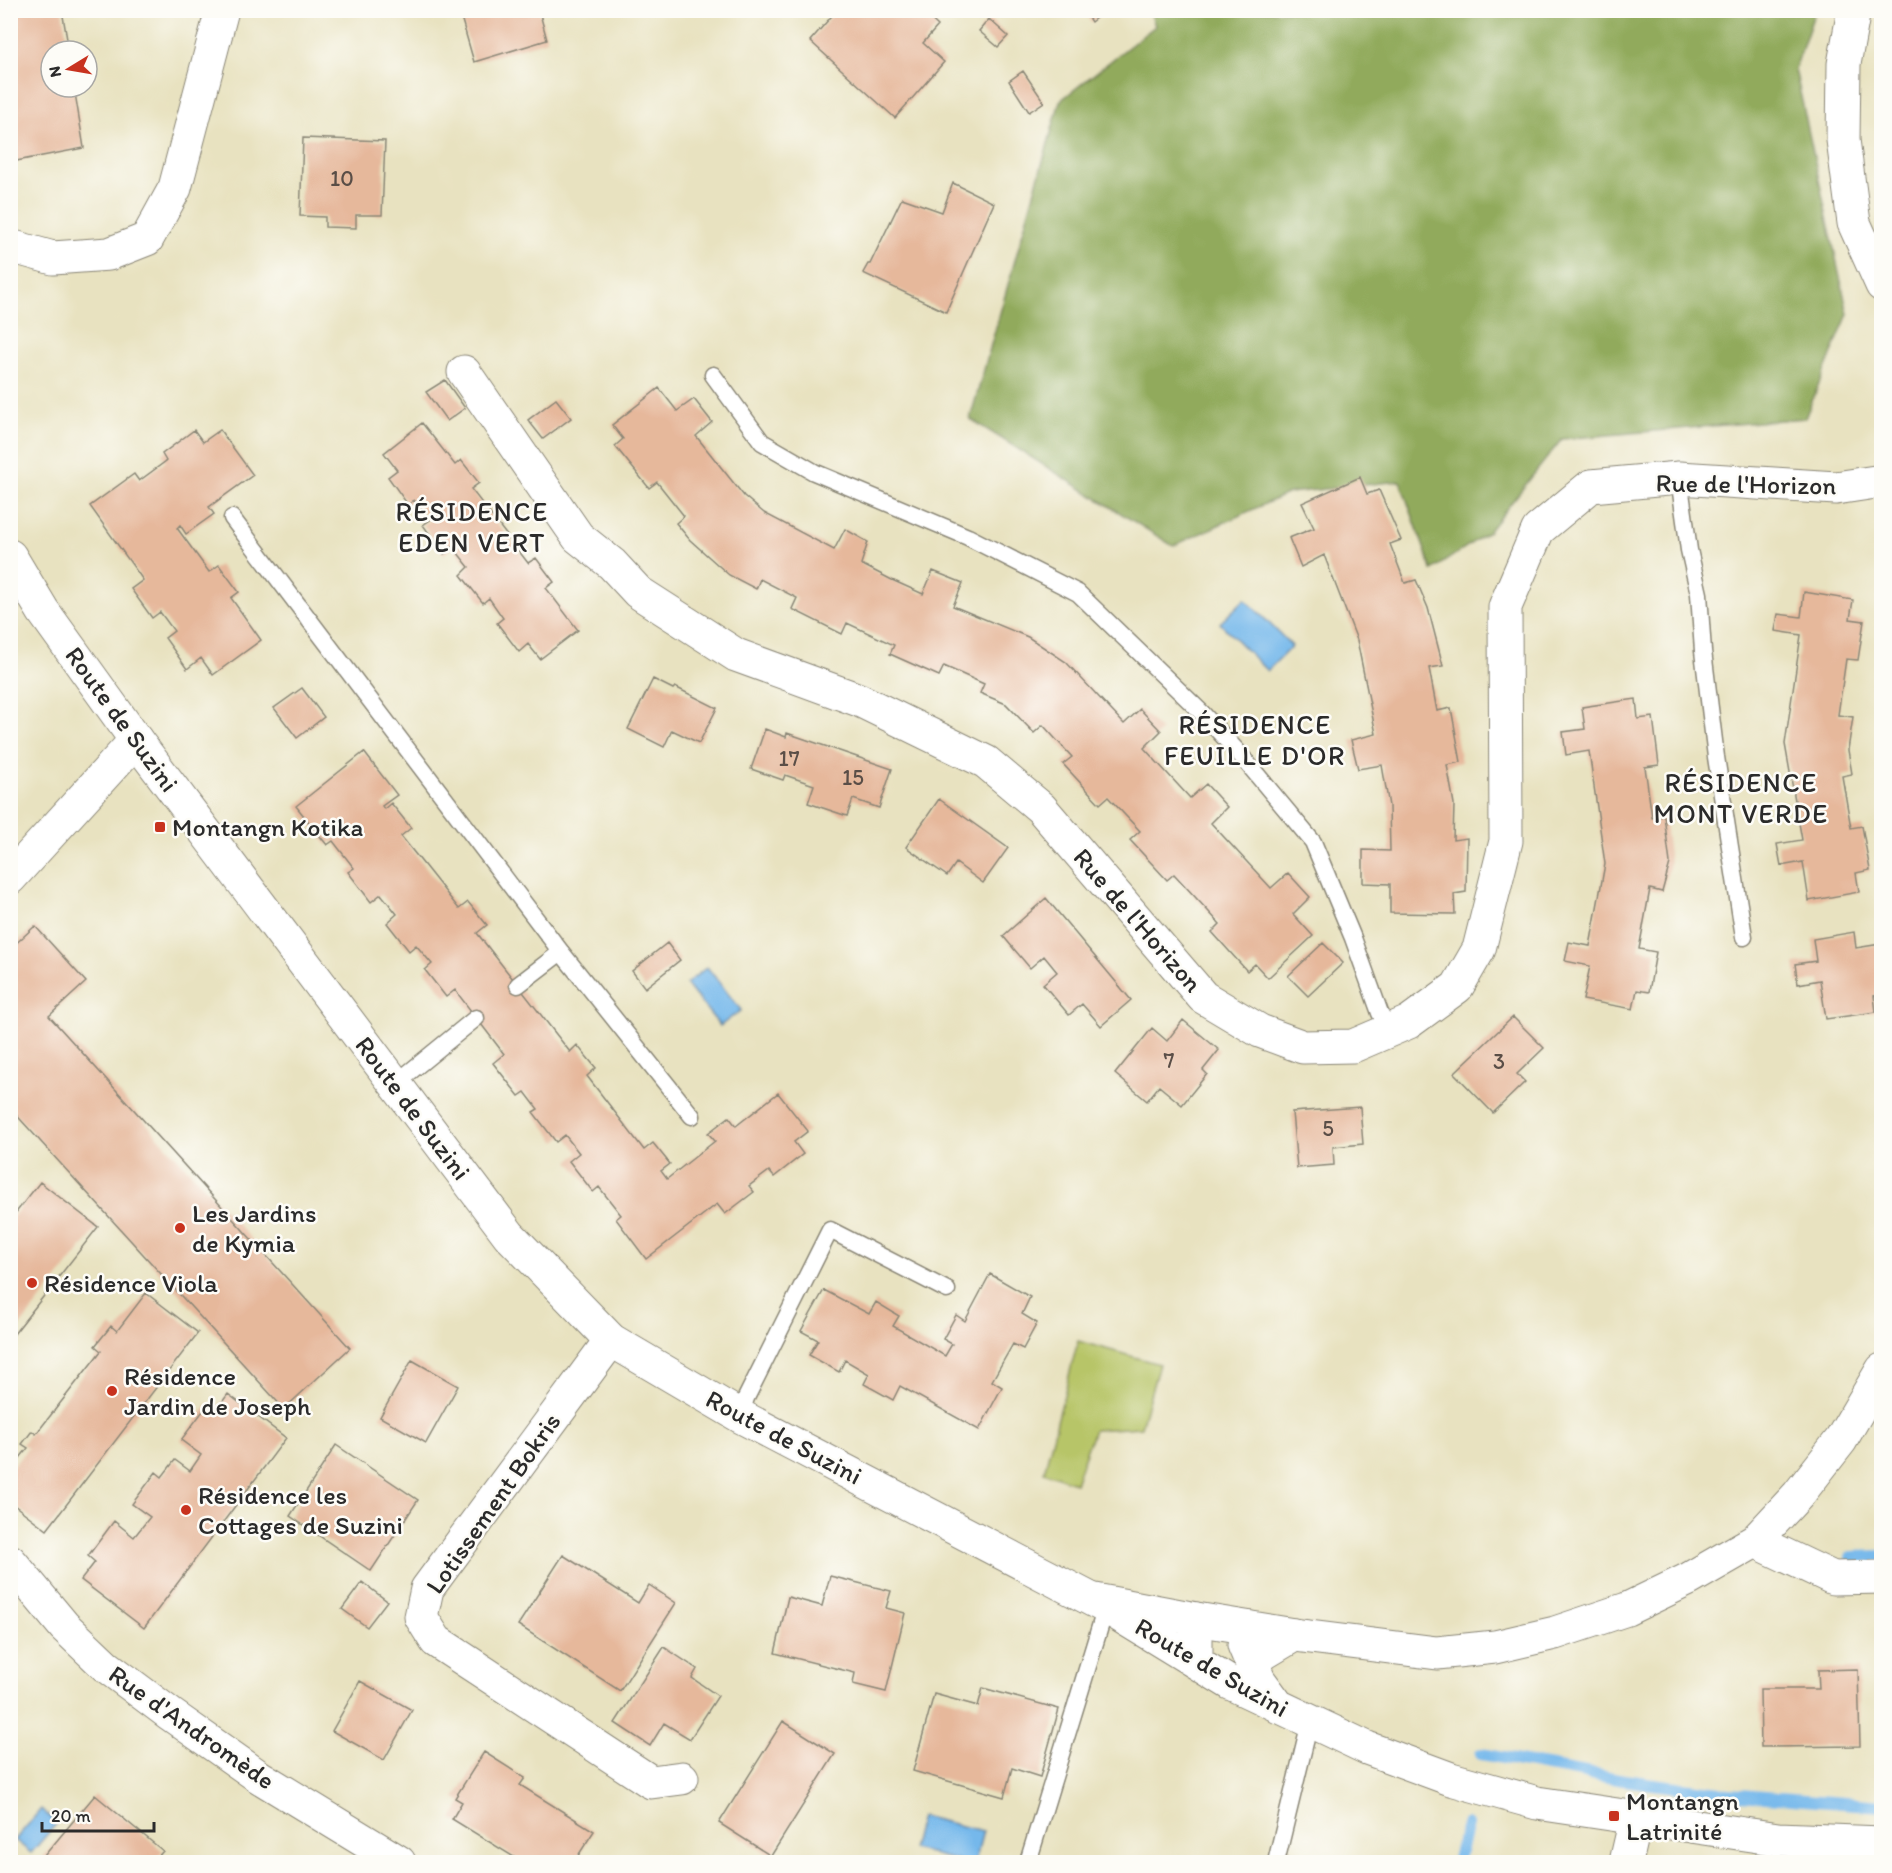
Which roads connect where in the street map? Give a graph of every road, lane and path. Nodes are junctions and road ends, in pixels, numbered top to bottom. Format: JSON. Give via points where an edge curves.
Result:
{"nodes":[{"id":1,"x":222,"y":10,"type":"edge"},
{"id":2,"x":1854,"y":10,"type":"edge"},
{"id":3,"x":10,"y":246,"type":"edge"},
{"id":4,"x":1881,"y":285,"type":"edge"},
{"id":5,"x":464,"y":372,"type":"dead end"},
{"id":6,"x":713,"y":375,"type":"dead end"},
{"id":7,"x":1679,"y":478,"type":"junction"},
{"id":8,"x":1881,"y":481,"type":"edge"},
{"id":9,"x":232,"y":518,"type":"dead end"},
{"id":10,"x":10,"y":556,"type":"edge"},
{"id":11,"x":136,"y":740,"type":"junction"},
{"id":12,"x":10,"y":878,"type":"edge"},
{"id":13,"x":1744,"y":937,"type":"dead end"},
{"id":14,"x":561,"y":952,"type":"junction"},
{"id":15,"x":518,"y":985,"type":"dead end"},
{"id":16,"x":476,"y":1018,"type":"dead end"},
{"id":17,"x":1389,"y":1029,"type":"junction"},
{"id":18,"x":395,"y":1084,"type":"junction"},
{"id":19,"x":692,"y":1116,"type":"dead end"},
{"id":20,"x":947,"y":1290,"type":"dead end"},
{"id":21,"x":611,"y":1340,"type":"junction"},
{"id":22,"x":1881,"y":1370,"type":"edge"},
{"id":23,"x":740,"y":1416,"type":"junction"},
{"id":24,"x":1755,"y":1541,"type":"junction"},
{"id":25,"x":10,"y":1561,"type":"edge"},
{"id":26,"x":1881,"y":1577,"type":"edge"},
{"id":27,"x":1099,"y":1603,"type":"junction"},
{"id":28,"x":1196,"y":1619,"type":"junction"},
{"id":29,"x":1250,"y":1628,"type":"junction"},
{"id":30,"x":1294,"y":1635,"type":"junction"},
{"id":31,"x":1196,"y":1662,"type":"junction"},
{"id":32,"x":1252,"y":1664,"type":"junction"},
{"id":33,"x":1281,"y":1708,"type":"junction"},
{"id":34,"x":1310,"y":1722,"type":"junction"},
{"id":35,"x":682,"y":1778,"type":"dead end"},
{"id":36,"x":1636,"y":1819,"type":"junction"},
{"id":37,"x":1881,"y":1843,"type":"edge"},
{"id":38,"x":399,"y":1863,"type":"edge"},
{"id":39,"x":1028,"y":1863,"type":"edge"},
{"id":40,"x":1276,"y":1863,"type":"edge"},
{"id":41,"x":1626,"y":1863,"type":"edge"}],
"edges":[{"from":1,"to":3,"type":"street","via":[[175,188],[147,239],[109,254],[53,258]]},
{"from":2,"to":4,"type":"street","via":[[1844,64],[1843,140],[1854,223]]},
{"from":5,"to":17,"type":"street","name":"Rue de l'Horizon","via":[[578,537],[612,564],[638,592],[736,655],[859,700],[986,762],[1041,808],[1203,997],[1260,1031],[1303,1047],[1353,1046]]},
{"from":6,"to":17,"type":"lane","via":[[762,442],[814,472],[968,537],[1078,593],[1200,711],[1313,842]]},
{"from":7,"to":8,"type":"street","name":"Rue de l'Horizon","via":[[1836,488]]},
{"from":7,"to":13,"type":"lane","via":[[1699,594],[1716,757]]},
{"from":7,"to":17,"type":"street","name":"Rue de l'Horizon","via":[[1591,486],[1538,530],[1505,607],[1506,841],[1479,949],[1457,987],[1409,1022]]},
{"from":9,"to":14,"type":"lane"},
{"from":10,"to":11,"type":"street","name":"Route de Suzini","via":[[43,611]]},
{"from":11,"to":12,"type":"street"},
{"from":11,"to":18,"type":"street","name":"Route de Suzini"},
{"from":14,"to":15,"type":"lane"},
{"from":14,"to":19,"type":"lane"},
{"from":16,"to":18,"type":"lane"},
{"from":18,"to":21,"type":"street","name":"Route de Suzini","via":[[509,1235]]},
{"from":20,"to":23,"type":"lane","via":[[830,1230]]},
{"from":21,"to":23,"type":"street","name":"Route de Suzini"},
{"from":21,"to":35,"type":"street","name":"Lotissement Bokris","via":[[427,1589],[421,1617],[435,1641],[651,1782]]},
{"from":22,"to":24,"type":"street","via":[[1841,1440]]},
{"from":23,"to":27,"type":"street","name":"Route de Suzini"},
{"from":24,"to":26,"type":"street","via":[[1833,1578]]},
{"from":24,"to":30,"type":"street","via":[[1689,1580],[1627,1609],[1555,1634],[1495,1647],[1437,1653]]},
{"from":25,"to":38,"type":"street","name":"Rue d'Andromède","via":[[64,1626],[106,1666],[258,1776]]},
{"from":27,"to":28,"type":"street"},
{"from":27,"to":31,"type":"street","name":"Route de Suzini"},
{"from":27,"to":39,"type":"lane"},
{"from":28,"to":29,"type":"street"},
{"from":28,"to":31,"type":"street"},
{"from":29,"to":30,"type":"street"},
{"from":29,"to":32,"type":"street","via":[[1244,1645]]},
{"from":30,"to":32,"type":"street"},
{"from":31,"to":33,"type":"street","name":"Route de Suzini"},
{"from":32,"to":33,"type":"street","via":[[1267,1693]]},
{"from":33,"to":34,"type":"street","name":"Route de Suzini"},
{"from":34,"to":36,"type":"street","name":"Route de Suzini","via":[[1451,1779],[1537,1803]]},
{"from":34,"to":40,"type":"lane"},
{"from":36,"to":37,"type":"street","name":"Route de Suzini","via":[[1778,1839]]},
{"from":36,"to":41,"type":"street"}]}
